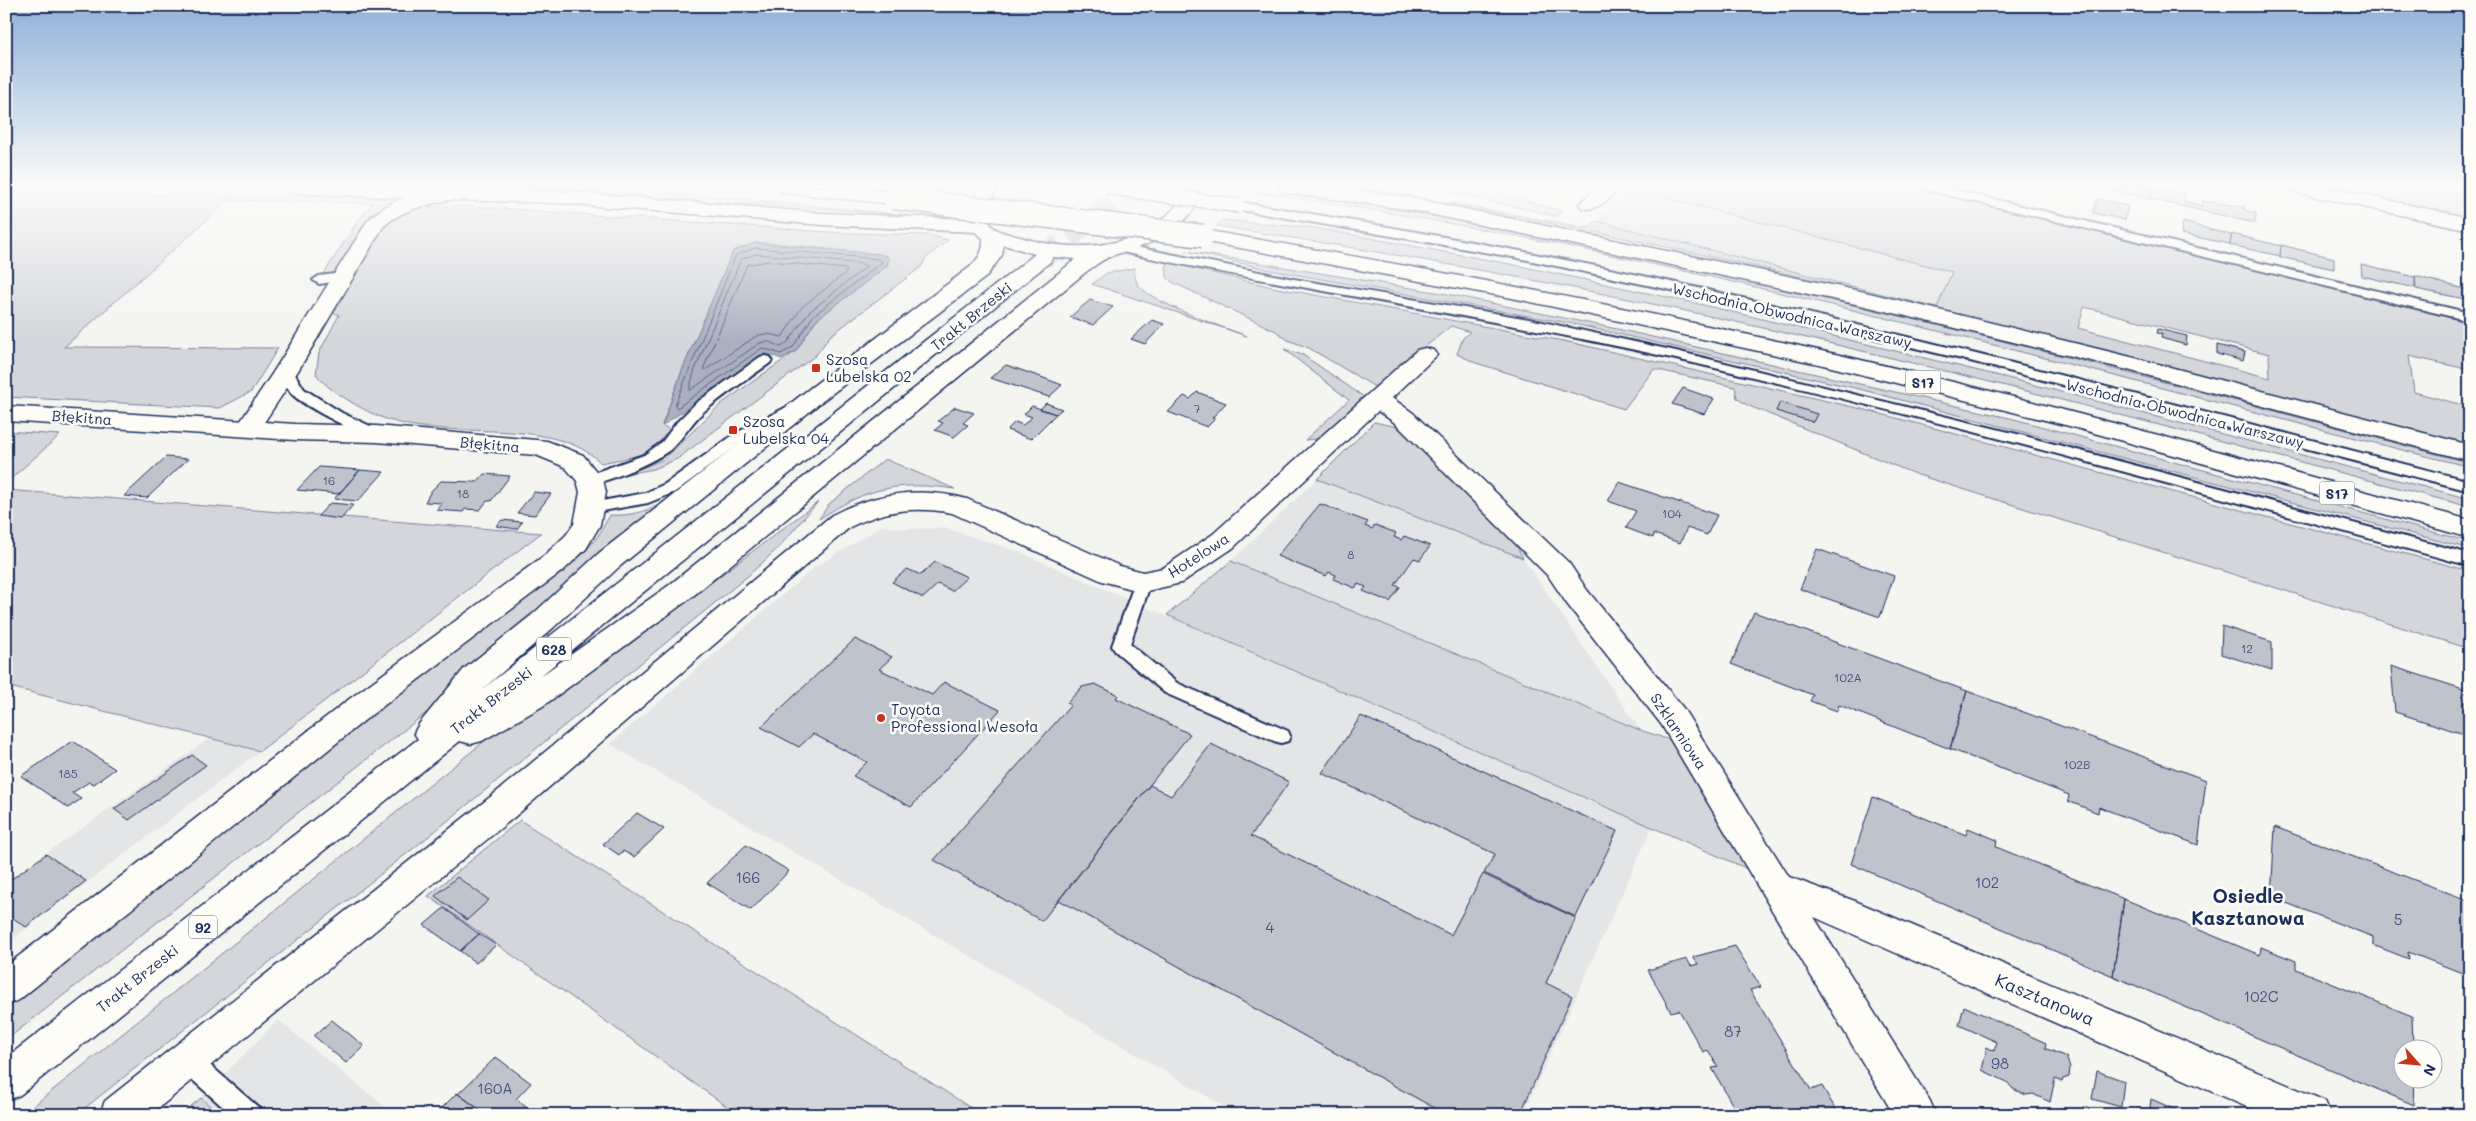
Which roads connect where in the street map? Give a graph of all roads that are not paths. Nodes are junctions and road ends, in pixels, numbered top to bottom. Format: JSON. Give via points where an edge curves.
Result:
{"nodes":[{"id":1,"x":365,"y":239,"type":"edge"},
{"id":2,"x":992,"y":239,"type":"edge"},
{"id":3,"x":1014,"y":239,"type":"edge"},
{"id":4,"x":1138,"y":239,"type":"edge"},
{"id":5,"x":1222,"y":239,"type":"edge"},
{"id":6,"x":1439,"y":239,"type":"edge"},
{"id":7,"x":1580,"y":239,"type":"edge"},
{"id":8,"x":2146,"y":239,"type":"edge"},
{"id":9,"x":1112,"y":248,"type":"junction"},
{"id":10,"x":1043,"y":258,"type":"tunnel mouth"},
{"id":11,"x":343,"y":277,"type":"junction"},
{"id":12,"x":319,"y":280,"type":"dead end"},
{"id":13,"x":2470,"y":317,"type":"edge"},
{"id":14,"x":1425,"y":355,"type":"dead end"},
{"id":15,"x":764,"y":360,"type":"dead end"},
{"id":16,"x":286,"y":371,"type":"junction"},
{"id":17,"x":817,"y":394,"type":"junction"},
{"id":18,"x":1377,"y":399,"type":"junction"},
{"id":19,"x":6,"y":412,"type":"edge"},
{"id":20,"x":248,"y":428,"type":"junction"},
{"id":21,"x":376,"y":434,"type":"junction"},
{"id":22,"x":2470,"y":453,"type":"edge"},
{"id":23,"x":590,"y":480,"type":"junction"},
{"id":24,"x":2470,"y":486,"type":"edge"},
{"id":25,"x":591,"y":508,"type":"junction"},
{"id":26,"x":2470,"y":529,"type":"edge"},
{"id":27,"x":2470,"y":560,"type":"edge"},
{"id":28,"x":1143,"y":582,"type":"junction"},
{"id":29,"x":1281,"y":736,"type":"dead end"},
{"id":30,"x":399,"y":772,"type":"junction"},
{"id":31,"x":1778,"y":888,"type":"junction"},
{"id":32,"x":6,"y":988,"type":"edge"},
{"id":33,"x":187,"y":1060,"type":"junction"},
{"id":34,"x":6,"y":1082,"type":"edge"},
{"id":35,"x":119,"y":1115,"type":"edge"},
{"id":36,"x":250,"y":1115,"type":"edge"},
{"id":37,"x":1916,"y":1115,"type":"edge"},
{"id":38,"x":2311,"y":1115,"type":"edge"}],
"edges":[{"from":1,"to":11,"type":"main road"},
{"from":2,"to":17,"type":"main road","via":[[993,255],[978,272]]},
{"from":3,"to":9,"type":"main road","via":[[1046,250],[1066,252]]},
{"from":4,"to":9,"type":"main road"},
{"from":5,"to":26,"type":"main road","number":"S17","bridge":true,"via":[[1547,297],[1820,357],[2075,420]]},
{"from":6,"to":24,"type":"lane","name":"Wschodnia Obwodnica Warszawy","number":"S17","bridge":true,"via":[[1685,290],[2025,371]]},
{"from":7,"to":22,"type":"main road","via":[[1865,299]]},
{"from":8,"to":13,"type":"lane"},
{"from":9,"to":27,"type":"lane","via":[[1166,254],[1294,283],[1561,330],[1720,365],[2054,449]]},
{"from":9,"to":30,"type":"main road","via":[[1080,266],[663,604],[532,698]]},
{"from":10,"to":30,"type":"main road","name":"Trakt Brzeski","number":"628"},
{"from":11,"to":12,"type":"lane"},
{"from":11,"to":16,"type":"main road"},
{"from":14,"to":18,"type":"main road","name":"Hotelowa"},
{"from":15,"to":23,"type":"lane","via":[[701,406],[667,444],[648,458]]},
{"from":16,"to":20,"type":"main road"},
{"from":16,"to":21,"type":"lane","via":[[298,392],[337,416]]},
{"from":17,"to":25,"type":"lane","via":[[741,436],[670,488],[648,498]]},
{"from":17,"to":30,"type":"main road","via":[[609,560],[476,677]]},
{"from":18,"to":28,"type":"main road","name":"Hotelowa","via":[[1223,541],[1171,576]]},
{"from":18,"to":31,"type":"main road","name":"Szklarniowa","via":[[1404,418],[1560,570],[1577,597],[1672,716]]},
{"from":19,"to":20,"type":"main road","name":"Błękitna"},
{"from":20,"to":21,"type":"main road","name":"Błękitna"},
{"from":21,"to":23,"type":"main road","name":"Błękitna","via":[[538,448],[574,461]]},
{"from":23,"to":25,"type":"main road","via":[[593,492]]},
{"from":25,"to":32,"type":"main road","via":[[587,525],[576,542],[526,584],[359,708]]},
{"from":28,"to":29,"type":"lane","via":[[1121,646],[1171,688]]},
{"from":28,"to":33,"type":"main road","name":"Hotelowa","via":[[1112,574],[958,505],[916,499],[864,509],[841,522],[506,804]]},
{"from":30,"to":34,"type":"main road","name":"Trakt Brzeski","number":"92"},
{"from":31,"to":37,"type":"main road","name":"Szklarniowa"},
{"from":31,"to":38,"type":"main road","name":"Kasztanowa","via":[[1852,916]]},
{"from":33,"to":35,"type":"main road","name":"Hotelowa"},
{"from":33,"to":36,"type":"lane"}]}
